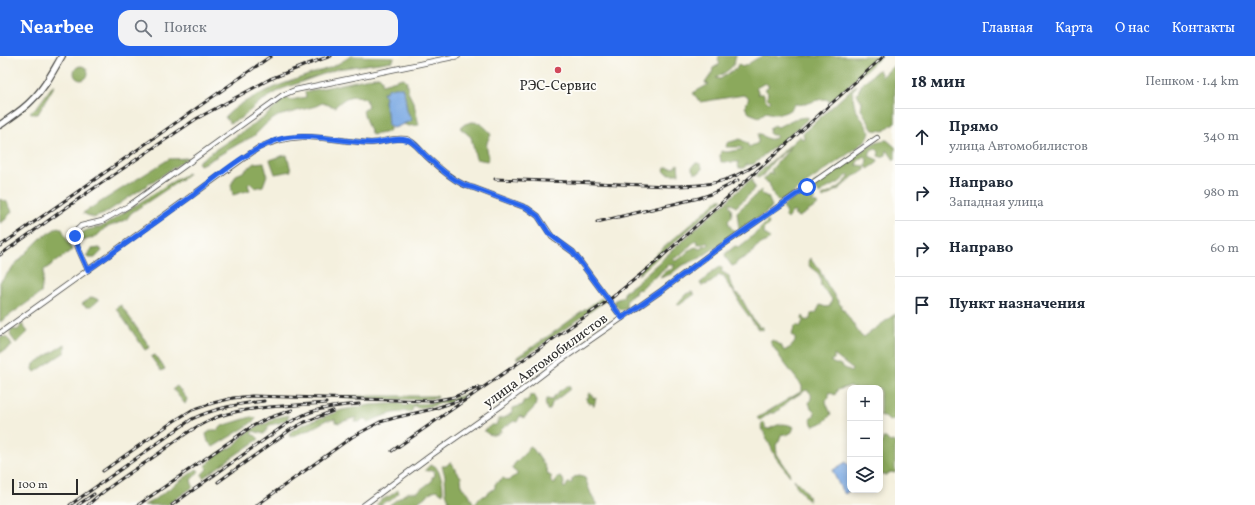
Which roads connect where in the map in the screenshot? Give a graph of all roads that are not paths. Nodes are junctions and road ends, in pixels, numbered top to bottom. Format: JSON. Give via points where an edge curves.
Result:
{"nodes":[{"id":1,"x":62,"y":56,"type":"edge"},
{"id":2,"x":458,"y":56,"type":"edge"},
{"id":3,"x":0,"y":125,"type":"edge"},
{"id":4,"x":877,"y":138,"type":"dead end"},
{"id":5,"x":88,"y":270,"type":"junction"},
{"id":6,"x":622,"y":318,"type":"junction"},
{"id":7,"x":0,"y":333,"type":"edge"},
{"id":8,"x":364,"y":505,"type":"edge"}],
"edges":[{"from":1,"to":3,"type":"street","via":[[34,99]]},
{"from":2,"to":5,"type":"street","via":[[295,90],[283,95],[130,205],[102,221],[82,226],[75,231],[75,240]]},
{"from":4,"to":6,"type":"street","name":"улица Автомобилистов"},
{"from":5,"to":6,"type":"street","via":[[268,143],[284,138],[306,136],[371,143],[399,139],[415,144],[439,167],[466,187],[533,211],[548,232],[573,252]]},
{"from":5,"to":7,"type":"street"},
{"from":6,"to":8,"type":"street","name":"улица Автомобилистов"}]}
